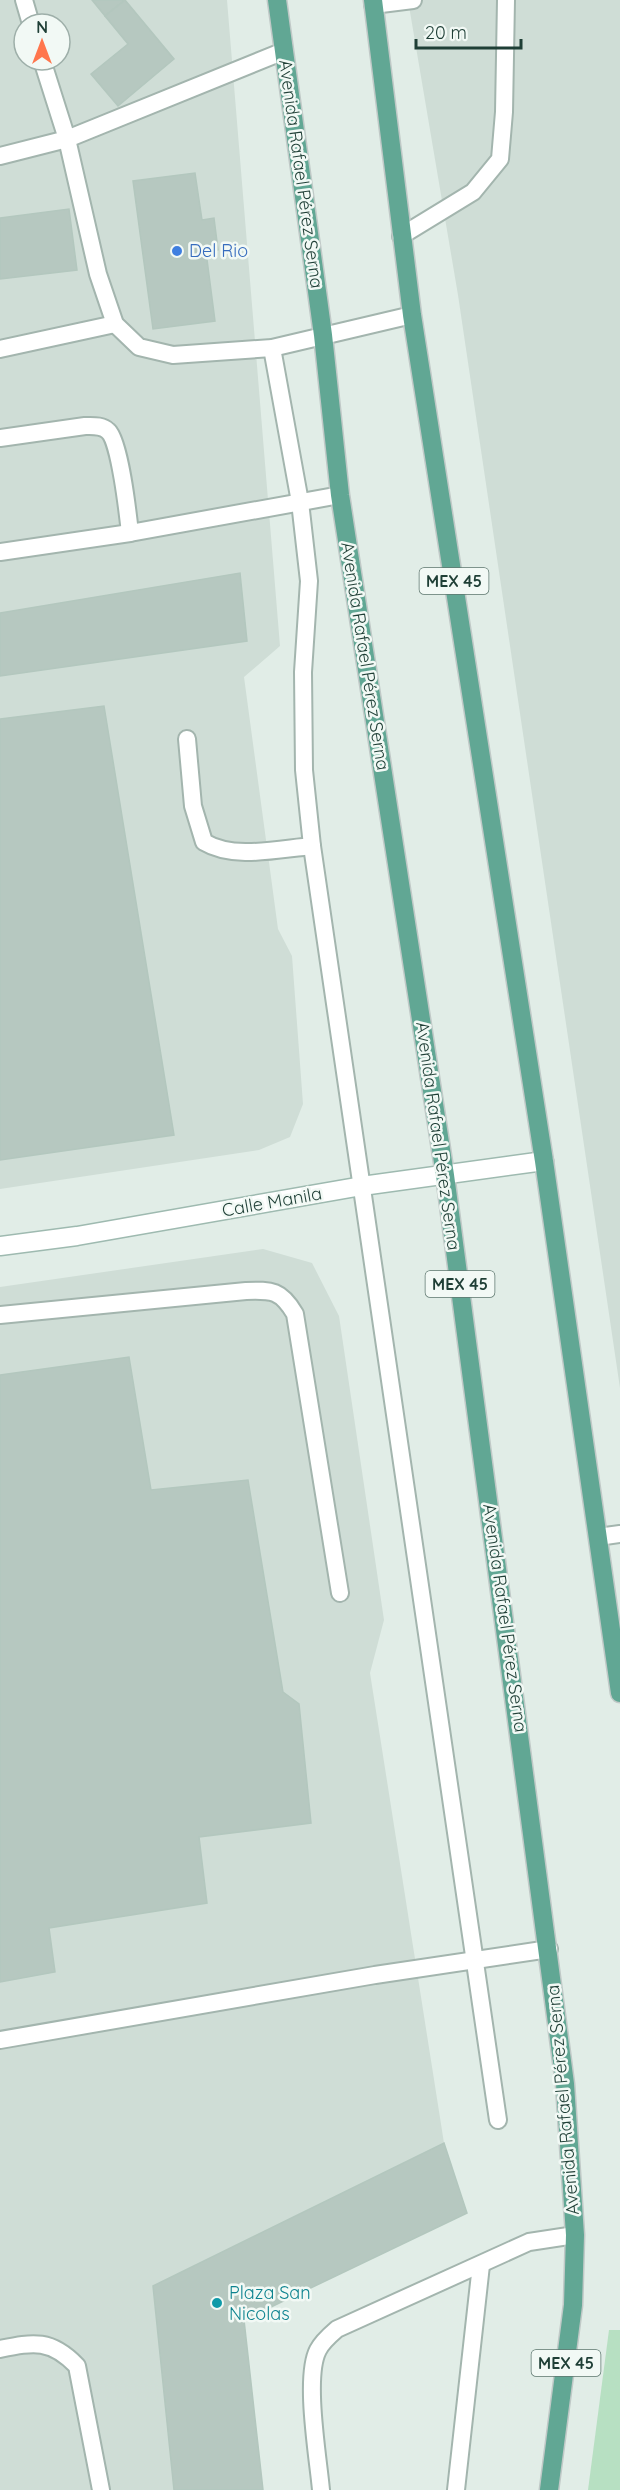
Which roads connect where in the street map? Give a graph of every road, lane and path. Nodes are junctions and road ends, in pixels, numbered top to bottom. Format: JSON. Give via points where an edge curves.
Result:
{"nodes":[{"id":1,"x":277,"y":0,"type":"edge"},
{"id":2,"x":413,"y":0,"type":"edge"},
{"id":3,"x":506,"y":0,"type":"edge"},
{"id":4,"x":373,"y":3,"type":"edge"},
{"id":5,"x":284,"y":51,"type":"junction"},
{"id":6,"x":46,"y":72,"type":"edge"},
{"id":7,"x":67,"y":140,"type":"junction"},
{"id":8,"x":0,"y":156,"type":"edge"},
{"id":9,"x":401,"y":236,"type":"junction"},
{"id":10,"x":412,"y":315,"type":"junction"},
{"id":11,"x":115,"y":324,"type":"junction"},
{"id":12,"x":323,"y":335,"type":"junction"},
{"id":13,"x":272,"y":348,"type":"junction"},
{"id":14,"x":0,"y":349,"type":"edge"},
{"id":15,"x":0,"y":438,"type":"edge"},
{"id":16,"x":340,"y":495,"type":"junction"},
{"id":17,"x":300,"y":502,"type":"junction"},
{"id":18,"x":130,"y":533,"type":"junction"},
{"id":19,"x":0,"y":552,"type":"edge"},
{"id":20,"x":187,"y":739,"type":"dead end"},
{"id":21,"x":312,"y":846,"type":"junction"},
{"id":22,"x":544,"y":1161,"type":"junction"},
{"id":23,"x":445,"y":1175,"type":"junction"},
{"id":24,"x":362,"y":1186,"type":"junction"},
{"id":25,"x":0,"y":1246,"type":"edge"},
{"id":26,"x":0,"y":1315,"type":"edge"},
{"id":27,"x":620,"y":1534,"type":"edge"},
{"id":28,"x":598,"y":1537,"type":"junction"},
{"id":29,"x":340,"y":1593,"type":"dead end"},
{"id":30,"x":618,"y":1667,"type":"edge"},
{"id":31,"x":620,"y":1693,"type":"edge"},
{"id":32,"x":549,"y":1949,"type":"junction"},
{"id":33,"x":476,"y":1959,"type":"junction"},
{"id":34,"x":0,"y":2040,"type":"edge"},
{"id":35,"x":498,"y":2120,"type":"dead end"},
{"id":36,"x":575,"y":2235,"type":"junction"},
{"id":37,"x":481,"y":2265,"type":"junction"},
{"id":38,"x":0,"y":2349,"type":"edge"},
{"id":39,"x":101,"y":2490,"type":"edge"},
{"id":40,"x":321,"y":2490,"type":"edge"},
{"id":41,"x":456,"y":2490,"type":"edge"},
{"id":42,"x":549,"y":2490,"type":"edge"}],
"edges":[{"from":1,"to":5,"type":"main road","name":"Avenida Rafael Pérez Serna","number":"MEX 45"},
{"from":2,"to":4,"type":"lane"},
{"from":3,"to":9,"type":"lane","via":[[500,159],[473,192]]},
{"from":4,"to":9,"type":"main road","number":"MEX 45"},
{"from":5,"to":7,"type":"lane"},
{"from":5,"to":12,"type":"main road","name":"Avenida Rafael Pérez Serna","number":"MEX 45"},
{"from":6,"to":7,"type":"lane"},
{"from":7,"to":8,"type":"lane"},
{"from":7,"to":11,"type":"lane","via":[[98,274]]},
{"from":9,"to":10,"type":"main road","number":"MEX 45"},
{"from":10,"to":12,"type":"lane"},
{"from":10,"to":22,"type":"main road","number":"MEX 45"},
{"from":11,"to":13,"type":"lane","via":[[139,347],[173,355]]},
{"from":11,"to":14,"type":"lane"},
{"from":12,"to":13,"type":"lane"},
{"from":12,"to":16,"type":"main road","name":"Avenida Rafael Pérez Serna","number":"MEX 45"},
{"from":13,"to":17,"type":"lane"},
{"from":15,"to":18,"type":"lane","via":[[86,426],[109,431],[123,480]]},
{"from":16,"to":17,"type":"lane"},
{"from":16,"to":23,"type":"main road","name":"Avenida Rafael Pérez Serna","number":"MEX 45"},
{"from":17,"to":18,"type":"lane"},
{"from":17,"to":21,"type":"lane","via":[[309,581],[303,672],[304,770]]},
{"from":18,"to":19,"type":"lane"},
{"from":20,"to":21,"type":"lane","via":[[193,806],[204,842],[215,849],[237,852]]},
{"from":21,"to":24,"type":"lane"},
{"from":22,"to":23,"type":"street","name":"Calle Manila"},
{"from":22,"to":28,"type":"main road","number":"MEX 45"},
{"from":23,"to":24,"type":"street","name":"Calle Manila"},
{"from":23,"to":32,"type":"main road","name":"Avenida Rafael Pérez Serna","number":"MEX 45"},
{"from":24,"to":25,"type":"street","name":"Calle Manila"},
{"from":24,"to":33,"type":"lane"},
{"from":26,"to":29,"type":"lane","via":[[246,1291],[269,1290],[286,1299],[295,1314]]},
{"from":27,"to":28,"type":"lane"},
{"from":28,"to":30,"type":"main road","number":"MEX 45"},
{"from":30,"to":31,"type":"main road","number":"MEX 45"},
{"from":32,"to":33,"type":"lane"},
{"from":32,"to":36,"type":"main road","name":"Avenida Rafael Pérez Serna","number":"MEX 45","via":[[565,2084]]},
{"from":33,"to":34,"type":"lane"},
{"from":33,"to":35,"type":"lane"},
{"from":36,"to":37,"type":"lane","via":[[529,2241]]},
{"from":36,"to":42,"type":"main road","name":"Avenida Rafael Pérez Serna","number":"MEX 45","via":[[573,2305]]},
{"from":37,"to":40,"type":"lane","via":[[337,2329],[318,2349],[312,2383]]},
{"from":37,"to":41,"type":"lane"},
{"from":38,"to":39,"type":"lane","via":[[34,2342],[62,2351],[76,2366]]}]}
